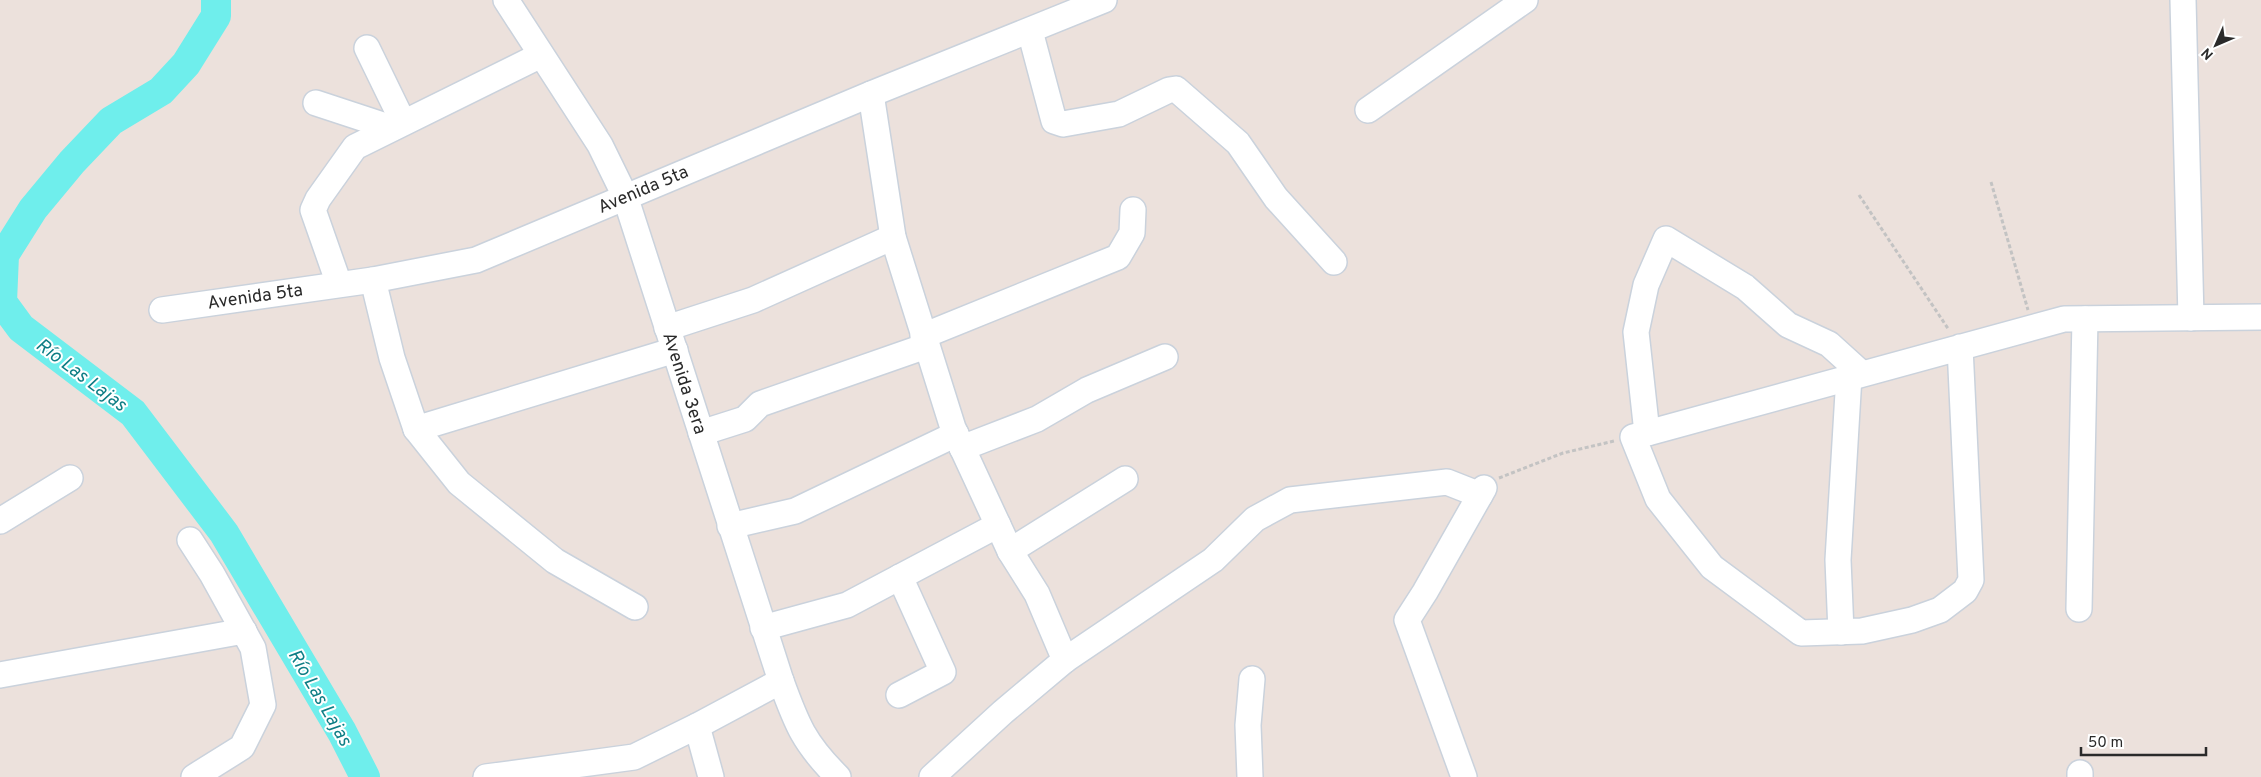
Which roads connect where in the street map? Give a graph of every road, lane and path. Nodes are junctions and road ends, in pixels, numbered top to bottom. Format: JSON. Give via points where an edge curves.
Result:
{"nodes":[{"id":1,"x":506,"y":0,"type":"edge"},
{"id":2,"x":1104,"y":0,"type":"edge"},
{"id":3,"x":1525,"y":0,"type":"edge"},
{"id":4,"x":2184,"y":0,"type":"edge"},
{"id":5,"x":1030,"y":31,"type":"junction"},
{"id":6,"x":366,"y":48,"type":"dead end"},
{"id":7,"x":541,"y":55,"type":"junction"},
{"id":8,"x":871,"y":94,"type":"junction"},
{"id":9,"x":316,"y":103,"type":"dead end"},
{"id":10,"x":1368,"y":110,"type":"dead end"},
{"id":11,"x":397,"y":125,"type":"junction"},
{"id":12,"x":1991,"y":182,"type":"dead end"},
{"id":13,"x":1859,"y":195,"type":"dead end"},
{"id":14,"x":625,"y":196,"type":"junction"},
{"id":15,"x":1133,"y":210,"type":"dead end"},
{"id":16,"x":893,"y":237,"type":"junction"},
{"id":17,"x":1334,"y":262,"type":"dead end"},
{"id":18,"x":373,"y":280,"type":"junction"},
{"id":19,"x":339,"y":284,"type":"junction"},
{"id":20,"x":162,"y":310,"type":"dead end"},
{"id":21,"x":2085,"y":318,"type":"junction"},
{"id":22,"x":2191,"y":318,"type":"junction"},
{"id":23,"x":2261,"y":318,"type":"edge"},
{"id":24,"x":2033,"y":327,"type":"junction"},
{"id":25,"x":671,"y":339,"type":"junction"},
{"id":26,"x":925,"y":341,"type":"junction"},
{"id":27,"x":1960,"y":347,"type":"junction"},
{"id":28,"x":1166,"y":357,"type":"dead end"},
{"id":29,"x":1855,"y":375,"type":"junction"},
{"id":30,"x":416,"y":429,"type":"junction"},
{"id":31,"x":701,"y":433,"type":"junction"},
{"id":32,"x":1640,"y":435,"type":"junction"},
{"id":33,"x":959,"y":441,"type":"junction"},
{"id":34,"x":70,"y":478,"type":"dead end"},
{"id":35,"x":1125,"y":479,"type":"dead end"},
{"id":36,"x":1482,"y":491,"type":"junction"},
{"id":37,"x":0,"y":521,"type":"edge"},
{"id":38,"x":998,"y":524,"type":"junction"},
{"id":39,"x":730,"y":526,"type":"junction"},
{"id":40,"x":190,"y":540,"type":"dead end"},
{"id":41,"x":1010,"y":551,"type":"junction"},
{"id":42,"x":900,"y":577,"type":"junction"},
{"id":43,"x":635,"y":607,"type":"dead end"},
{"id":44,"x":2079,"y":609,"type":"dead end"},
{"id":45,"x":763,"y":628,"type":"junction"},
{"id":46,"x":244,"y":631,"type":"junction"},
{"id":47,"x":1841,"y":632,"type":"junction"},
{"id":48,"x":1066,"y":660,"type":"junction"},
{"id":49,"x":0,"y":675,"type":"edge"},
{"id":50,"x":1252,"y":679,"type":"dead end"},
{"id":51,"x":781,"y":681,"type":"junction"},
{"id":52,"x":899,"y":695,"type":"dead end"},
{"id":53,"x":697,"y":726,"type":"junction"},
{"id":54,"x":194,"y":777,"type":"edge"},
{"id":55,"x":486,"y":777,"type":"edge"},
{"id":56,"x":711,"y":777,"type":"edge"},
{"id":57,"x":838,"y":777,"type":"edge"},
{"id":58,"x":932,"y":777,"type":"edge"},
{"id":59,"x":1250,"y":777,"type":"edge"},
{"id":60,"x":1464,"y":777,"type":"edge"}],
"edges":[{"from":1,"to":7,"type":"street","name":"Avenida 3era"},
{"from":2,"to":5,"type":"street","name":"Avenida 5ta"},
{"from":3,"to":10,"type":"street"},
{"from":4,"to":22,"type":"street"},
{"from":5,"to":8,"type":"street","name":"Avenida 5ta"},
{"from":5,"to":17,"type":"street","via":[[1054,121],[1063,124],[1119,114],[1176,89],[1238,144],[1276,198]]},
{"from":6,"to":11,"type":"street"},
{"from":7,"to":11,"type":"street"},
{"from":7,"to":14,"type":"street","name":"Avenida 3era","via":[[600,145]]},
{"from":8,"to":14,"type":"street","name":"Avenida 5ta"},
{"from":8,"to":16,"type":"street"},
{"from":9,"to":11,"type":"street"},
{"from":11,"to":19,"type":"street","via":[[355,146],[313,210]]},
{"from":12,"to":24,"type":"path"},
{"from":13,"to":27,"type":"path"},
{"from":14,"to":18,"type":"street","name":"Avenida 5ta","via":[[476,260]]},
{"from":14,"to":25,"type":"street","name":"Avenida 3era"},
{"from":15,"to":26,"type":"street","via":[[1132,232],[1118,257]]},
{"from":16,"to":25,"type":"street"},
{"from":16,"to":26,"type":"street"},
{"from":18,"to":19,"type":"street","name":"Avenida 5ta"},
{"from":18,"to":30,"type":"street","via":[[382,321]]},
{"from":19,"to":20,"type":"street","name":"Avenida 5ta"},
{"from":21,"to":22,"type":"street"},
{"from":21,"to":24,"type":"street","via":[[2064,319]]},
{"from":21,"to":44,"type":"street"},
{"from":22,"to":23,"type":"street"},
{"from":24,"to":27,"type":"street"},
{"from":25,"to":30,"type":"street"},
{"from":25,"to":31,"type":"street","name":"Avenida 3era"},
{"from":26,"to":31,"type":"street","via":[[760,404],[745,419]]},
{"from":26,"to":33,"type":"street"},
{"from":27,"to":29,"type":"street"},
{"from":27,"to":47,"type":"street","via":[[1971,580],[1965,591],[1940,610],[1912,620],[1862,631]]},
{"from":28,"to":33,"type":"street","via":[[1087,390],[1037,419]]},
{"from":29,"to":32,"type":"street"},
{"from":29,"to":32,"type":"street","via":[[1829,344],[1788,325],[1745,287],[1666,239],[1646,285],[1636,332]]},
{"from":29,"to":47,"type":"street","via":[[1838,560]]},
{"from":30,"to":43,"type":"street","via":[[459,483],[555,561]]},
{"from":31,"to":39,"type":"street","name":"Avenida 3era"},
{"from":32,"to":36,"type":"path","via":[[1563,453],[1500,478]]},
{"from":32,"to":47,"type":"street","via":[[1658,499],[1712,567],[1801,633]]},
{"from":33,"to":38,"type":"street"},
{"from":33,"to":39,"type":"street","via":[[795,511]]},
{"from":34,"to":37,"type":"street"},
{"from":35,"to":41,"type":"street"},
{"from":36,"to":48,"type":"street","via":[[1447,482],[1290,500],[1255,519],[1213,560]]},
{"from":36,"to":60,"type":"street","via":[[1406,620]]},
{"from":38,"to":41,"type":"street"},
{"from":38,"to":42,"type":"street"},
{"from":39,"to":45,"type":"street","name":"Avenida 3era"},
{"from":40,"to":46,"type":"street"},
{"from":41,"to":48,"type":"street","via":[[1037,594]]},
{"from":42,"to":45,"type":"street","via":[[847,605]]},
{"from":42,"to":52,"type":"street","via":[[943,672]]},
{"from":45,"to":51,"type":"street","name":"Avenida 3era"},
{"from":46,"to":49,"type":"street"},
{"from":46,"to":54,"type":"street","via":[[253,648],[263,705],[242,747]]},
{"from":48,"to":58,"type":"street"},
{"from":50,"to":59,"type":"street","via":[[1248,725]]},
{"from":51,"to":53,"type":"street"},
{"from":51,"to":57,"type":"street","name":"Avenida 3era","via":[[807,744]]},
{"from":53,"to":55,"type":"street","via":[[634,757]]},
{"from":53,"to":56,"type":"street"}]}
